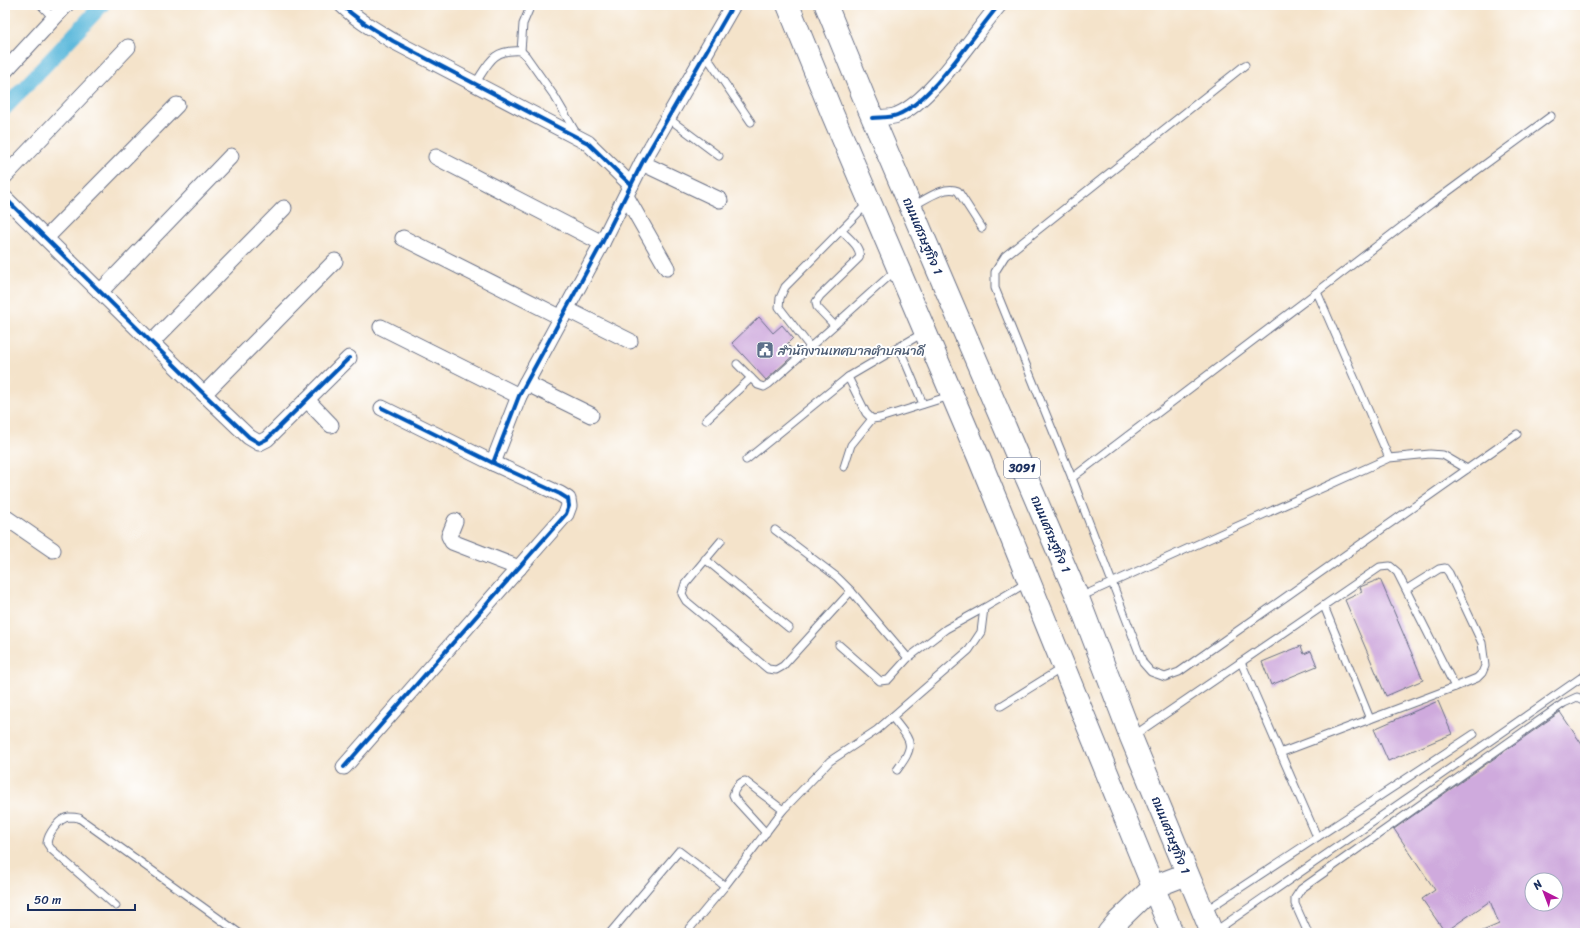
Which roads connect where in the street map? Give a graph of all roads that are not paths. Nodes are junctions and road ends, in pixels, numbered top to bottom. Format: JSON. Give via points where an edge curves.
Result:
{"nodes":[{"id":1,"x":41,"y":5,"type":"edge"},
{"id":2,"x":66,"y":5,"type":"edge"},
{"id":3,"x":531,"y":5,"type":"edge"},
{"id":4,"x":733,"y":5,"type":"edge"},
{"id":5,"x":788,"y":5,"type":"edge"},
{"id":6,"x":826,"y":5,"type":"edge"},
{"id":7,"x":1000,"y":5,"type":"edge"},
{"id":8,"x":351,"y":8,"type":"edge"},
{"id":9,"x":54,"y":19,"type":"junction"},
{"id":10,"x":128,"y":47,"type":"dead end"},
{"id":11,"x":521,"y":51,"type":"junction"},
{"id":12,"x":705,"y":54,"type":"junction"},
{"id":13,"x":1245,"y":65,"type":"dead end"},
{"id":14,"x":5,"y":71,"type":"edge"},
{"id":15,"x":474,"y":84,"type":"junction"},
{"id":16,"x":177,"y":105,"type":"dead end"},
{"id":17,"x":1551,"y":116,"type":"dead end"},
{"id":18,"x":668,"y":118,"type":"junction"},
{"id":19,"x":872,"y":118,"type":"junction"},
{"id":20,"x":751,"y":122,"type":"dead end"},
{"id":21,"x":579,"y":138,"type":"junction"},
{"id":22,"x":230,"y":156,"type":"dead end"},
{"id":23,"x":719,"y":156,"type":"dead end"},
{"id":24,"x":436,"y":157,"type":"dead end"},
{"id":25,"x":642,"y":163,"type":"junction"},
{"id":26,"x":5,"y":176,"type":"edge"},
{"id":27,"x":628,"y":190,"type":"junction"},
{"id":28,"x":5,"y":198,"type":"edge"},
{"id":29,"x":720,"y":200,"type":"dead end"},
{"id":30,"x":870,"y":202,"type":"junction"},
{"id":31,"x":910,"y":207,"type":"junction"},
{"id":32,"x":284,"y":208,"type":"dead end"},
{"id":33,"x":982,"y":228,"type":"dead end"},
{"id":34,"x":841,"y":230,"type":"junction"},
{"id":35,"x":46,"y":238,"type":"junction"},
{"id":36,"x":403,"y":238,"type":"dead end"},
{"id":37,"x":602,"y":243,"type":"junction"},
{"id":38,"x":336,"y":261,"type":"dead end"},
{"id":39,"x":667,"y":268,"type":"dead end"},
{"id":40,"x":898,"y":268,"type":"junction"},
{"id":41,"x":100,"y":292,"type":"junction"},
{"id":42,"x":1317,"y":292,"type":"junction"},
{"id":43,"x":564,"y":313,"type":"junction"},
{"id":44,"x":834,"y":325,"type":"junction"},
{"id":45,"x":381,"y":327,"type":"dead end"},
{"id":46,"x":925,"y":332,"type":"junction"},
{"id":47,"x":630,"y":341,"type":"dead end"},
{"id":48,"x":152,"y":342,"type":"junction"},
{"id":49,"x":810,"y":347,"type":"junction"},
{"id":50,"x":899,"y":347,"type":"junction"},
{"id":51,"x":349,"y":358,"type":"dead end"},
{"id":52,"x":737,"y":364,"type":"dead end"},
{"id":53,"x":848,"y":377,"type":"junction"},
{"id":54,"x":751,"y":378,"type":"junction"},
{"id":55,"x":526,"y":383,"type":"junction"},
{"id":56,"x":204,"y":394,"type":"junction"},
{"id":57,"x":952,"y":395,"type":"junction"},
{"id":58,"x":519,"y":396,"type":"junction"},
{"id":59,"x":307,"y":400,"type":"junction"},
{"id":60,"x":923,"y":404,"type":"junction"},
{"id":61,"x":382,"y":408,"type":"dead end"},
{"id":62,"x":591,"y":415,"type":"dead end"},
{"id":63,"x":872,"y":419,"type":"junction"},
{"id":64,"x":706,"y":420,"type":"dead end"},
{"id":65,"x":331,"y":424,"type":"dead end"},
{"id":66,"x":1517,"y":434,"type":"dead end"},
{"id":67,"x":1390,"y":458,"type":"junction"},
{"id":68,"x":746,"y":460,"type":"dead end"},
{"id":69,"x":493,"y":463,"type":"junction"},
{"id":70,"x":844,"y":467,"type":"dead end"},
{"id":71,"x":1467,"y":469,"type":"junction"},
{"id":72,"x":1072,"y":478,"type":"junction"},
{"id":73,"x":5,"y":517,"type":"edge"},
{"id":74,"x":455,"y":521,"type":"dead end"},
{"id":75,"x":775,"y":530,"type":"dead end"},
{"id":76,"x":721,"y":541,"type":"dead end"},
{"id":77,"x":53,"y":550,"type":"dead end"},
{"id":78,"x":705,"y":559,"type":"junction"},
{"id":79,"x":519,"y":568,"type":"junction"},
{"id":80,"x":1029,"y":580,"type":"junction"},
{"id":81,"x":1111,"y":583,"type":"junction"},
{"id":82,"x":1407,"y":590,"type":"junction"},
{"id":83,"x":851,"y":591,"type":"junction"},
{"id":84,"x":1078,"y":598,"type":"junction"},
{"id":85,"x":1324,"y":606,"type":"junction"},
{"id":86,"x":984,"y":608,"type":"junction"},
{"id":87,"x":789,"y":628,"type":"dead end"},
{"id":88,"x":839,"y":645,"type":"dead end"},
{"id":89,"x":908,"y":658,"type":"junction"},
{"id":90,"x":1241,"y":662,"type":"junction"},
{"id":91,"x":1064,"y":666,"type":"junction"},
{"id":92,"x":1585,"y":675,"type":"edge"},
{"id":93,"x":1455,"y":687,"type":"junction"},
{"id":94,"x":1585,"y":701,"type":"edge"},
{"id":95,"x":1001,"y":706,"type":"dead end"},
{"id":96,"x":892,"y":717,"type":"junction"},
{"id":97,"x":1370,"y":719,"type":"junction"},
{"id":98,"x":1474,"y":734,"type":"dead end"},
{"id":99,"x":1131,"y":737,"type":"junction"},
{"id":100,"x":1280,"y":753,"type":"junction"},
{"id":101,"x":344,"y":768,"type":"dead end"},
{"id":102,"x":897,"y":770,"type":"dead end"},
{"id":103,"x":1154,"y":793,"type":"junction"},
{"id":104,"x":1121,"y":806,"type":"junction"},
{"id":105,"x":783,"y":810,"type":"junction"},
{"id":106,"x":766,"y":834,"type":"junction"},
{"id":107,"x":1317,"y":837,"type":"junction"},
{"id":108,"x":1187,"y":874,"type":"junction"},
{"id":109,"x":725,"y":886,"type":"junction"},
{"id":110,"x":1153,"y":887,"type":"junction"},
{"id":111,"x":116,"y":906,"type":"dead end"},
{"id":112,"x":1203,"y":912,"type":"junction"},
{"id":113,"x":239,"y":933,"type":"edge"},
{"id":114,"x":610,"y":933,"type":"edge"},
{"id":115,"x":686,"y":933,"type":"edge"},
{"id":116,"x":1108,"y":933,"type":"edge"},
{"id":117,"x":1172,"y":933,"type":"edge"},
{"id":118,"x":1212,"y":933,"type":"edge"},
{"id":119,"x":1308,"y":933,"type":"edge"}],
"edges":[{"from":1,"to":9,"type":"lane"},
{"from":2,"to":9,"type":"street"},
{"from":3,"to":11,"type":"lane","via":[[523,24]]},
{"from":4,"to":12,"type":"street"},
{"from":5,"to":30,"type":"main road","number":"3091"},
{"from":6,"to":19,"type":"main road","name":"ถนนเศรษฐกิจ 1","number":"3091"},
{"from":7,"to":19,"type":"street","via":[[933,87],[912,108],[896,116]]},
{"from":8,"to":15,"type":"street","via":[[393,41]]},
{"from":9,"to":14,"type":"street"},
{"from":10,"to":26,"type":"street"},
{"from":11,"to":15,"type":"lane","via":[[508,50],[499,53],[491,59]]},
{"from":11,"to":21,"type":"lane","via":[[555,97]]},
{"from":12,"to":18,"type":"street"},
{"from":12,"to":20,"type":"lane"},
{"from":13,"to":72,"type":"lane","via":[[1005,256],[994,272],[995,288]]},
{"from":15,"to":21,"type":"street"},
{"from":16,"to":35,"type":"street"},
{"from":17,"to":42,"type":"lane"},
{"from":18,"to":23,"type":"lane"},
{"from":18,"to":25,"type":"street"},
{"from":19,"to":31,"type":"main road","name":"ถนนเศรษฐกิจ 1","number":"3091"},
{"from":21,"to":27,"type":"street","via":[[588,143]]},
{"from":22,"to":41,"type":"street"},
{"from":24,"to":37,"type":"street"},
{"from":25,"to":27,"type":"street"},
{"from":25,"to":29,"type":"street"},
{"from":27,"to":37,"type":"street"},
{"from":27,"to":39,"type":"street"},
{"from":28,"to":35,"type":"street"},
{"from":30,"to":34,"type":"lane"},
{"from":30,"to":40,"type":"main road","number":"3091"},
{"from":31,"to":33,"type":"lane","via":[[952,189],[958,191]]},
{"from":31,"to":84,"type":"main road","name":"ถนนเศรษฐกิจ 1","number":"3091"},
{"from":32,"to":48,"type":"street"},
{"from":34,"to":44,"type":"lane","via":[[858,248],[860,254],[816,302],[817,307]]},
{"from":34,"to":49,"type":"lane","via":[[785,288],[780,298],[779,307]]},
{"from":35,"to":41,"type":"street"},
{"from":36,"to":43,"type":"street"},
{"from":37,"to":43,"type":"street"},
{"from":38,"to":56,"type":"street"},
{"from":40,"to":44,"type":"lane"},
{"from":40,"to":46,"type":"main road","number":"3091"},
{"from":41,"to":48,"type":"street"},
{"from":42,"to":67,"type":"lane"},
{"from":42,"to":72,"type":"lane"},
{"from":43,"to":47,"type":"street"},
{"from":43,"to":55,"type":"street"},
{"from":44,"to":49,"type":"lane"},
{"from":45,"to":58,"type":"street"},
{"from":46,"to":50,"type":"lane"},
{"from":46,"to":57,"type":"main road","number":"3091"},
{"from":48,"to":56,"type":"street"},
{"from":49,"to":54,"type":"lane","via":[[764,387]]},
{"from":50,"to":53,"type":"lane"},
{"from":50,"to":60,"type":"lane"},
{"from":51,"to":59,"type":"street"},
{"from":52,"to":54,"type":"lane"},
{"from":53,"to":63,"type":"lane","via":[[866,413]]},
{"from":53,"to":68,"type":"lane"},
{"from":54,"to":64,"type":"lane"},
{"from":55,"to":58,"type":"street"},
{"from":55,"to":62,"type":"street"},
{"from":56,"to":59,"type":"street","via":[[249,437],[259,443],[267,439]]},
{"from":57,"to":60,"type":"lane"},
{"from":57,"to":80,"type":"main road","number":"3091"},
{"from":58,"to":69,"type":"street"},
{"from":59,"to":65,"type":"street"},
{"from":60,"to":63,"type":"lane"},
{"from":61,"to":69,"type":"street"},
{"from":63,"to":70,"type":"lane","via":[[851,445]]},
{"from":66,"to":71,"type":"lane"},
{"from":67,"to":71,"type":"lane","via":[[1443,455]]},
{"from":67,"to":81,"type":"lane"},
{"from":69,"to":79,"type":"street","via":[[568,499],[566,514]]},
{"from":71,"to":81,"type":"lane","via":[[1179,672],[1166,677],[1151,672],[1143,664]]},
{"from":72,"to":81,"type":"lane"},
{"from":73,"to":77,"type":"street"},
{"from":74,"to":79,"type":"street","via":[[449,536],[452,542]]},
{"from":75,"to":83,"type":"lane","via":[[837,577]]},
{"from":76,"to":78,"type":"lane"},
{"from":78,"to":83,"type":"lane","via":[[685,584],[682,594],[686,601],[768,669],[776,670],[783,666]]},
{"from":78,"to":87,"type":"lane"},
{"from":79,"to":101,"type":"street"},
{"from":80,"to":86,"type":"lane"},
{"from":80,"to":91,"type":"main road","number":"3091"},
{"from":81,"to":84,"type":"lane"},
{"from":82,"to":85,"type":"lane","via":[[1398,572],[1390,566],[1380,567]]},
{"from":82,"to":93,"type":"lane"},
{"from":82,"to":93,"type":"lane","via":[[1439,569],[1445,568],[1449,573],[1482,643],[1485,666],[1477,678]]},
{"from":83,"to":89,"type":"lane"},
{"from":84,"to":99,"type":"main road","name":"ถนนเศรษฐกิจ 1","number":"3091"},
{"from":85,"to":90,"type":"lane"},
{"from":85,"to":97,"type":"lane"},
{"from":86,"to":89,"type":"lane","via":[[946,629]]},
{"from":86,"to":96,"type":"lane","via":[[982,632],[969,650]]},
{"from":88,"to":89,"type":"lane","via":[[880,681],[888,680]]},
{"from":90,"to":99,"type":"lane"},
{"from":90,"to":100,"type":"lane"},
{"from":91,"to":95,"type":"lane"},
{"from":91,"to":104,"type":"main road","number":"3091"},
{"from":92,"to":118,"type":"lane"},
{"from":93,"to":97,"type":"lane"},
{"from":94,"to":119,"type":"lane","via":[[1577,697],[1564,703],[1301,889],[1295,898],[1295,904]]},
{"from":96,"to":102,"type":"lane","via":[[910,745],[908,754]]},
{"from":96,"to":105,"type":"lane","via":[[830,761]]},
{"from":97,"to":100,"type":"lane"},
{"from":98,"to":107,"type":"lane"},
{"from":99,"to":103,"type":"main road","name":"ถนนเศรษฐกิจ 1","number":"3091"},
{"from":100,"to":107,"type":"lane"},
{"from":103,"to":104,"type":"main road"},
{"from":103,"to":108,"type":"main road","name":"ถนนเศรษฐกิจ 1","number":"3091"},
{"from":104,"to":110,"type":"main road","number":"3091"},
{"from":105,"to":106,"type":"lane"},
{"from":105,"to":106,"type":"lane","via":[[745,781],[734,792],[735,799]]},
{"from":106,"to":109,"type":"lane"},
{"from":107,"to":112,"type":"lane"},
{"from":108,"to":110,"type":"main road"},
{"from":108,"to":112,"type":"main road","name":"ถนนเศรษฐกิจ 1","number":"3091"},
{"from":109,"to":114,"type":"lane","via":[[679,851]]},
{"from":109,"to":115,"type":"lane"},
{"from":110,"to":116,"type":"street"},
{"from":110,"to":117,"type":"main road","number":"3091"},
{"from":111,"to":113,"type":"lane","via":[[47,843],[48,837],[61,820],[68,817],[78,818]]},
{"from":112,"to":118,"type":"main road","name":"ถนนเศรษฐกิจ 1","number":"3091"}]}
